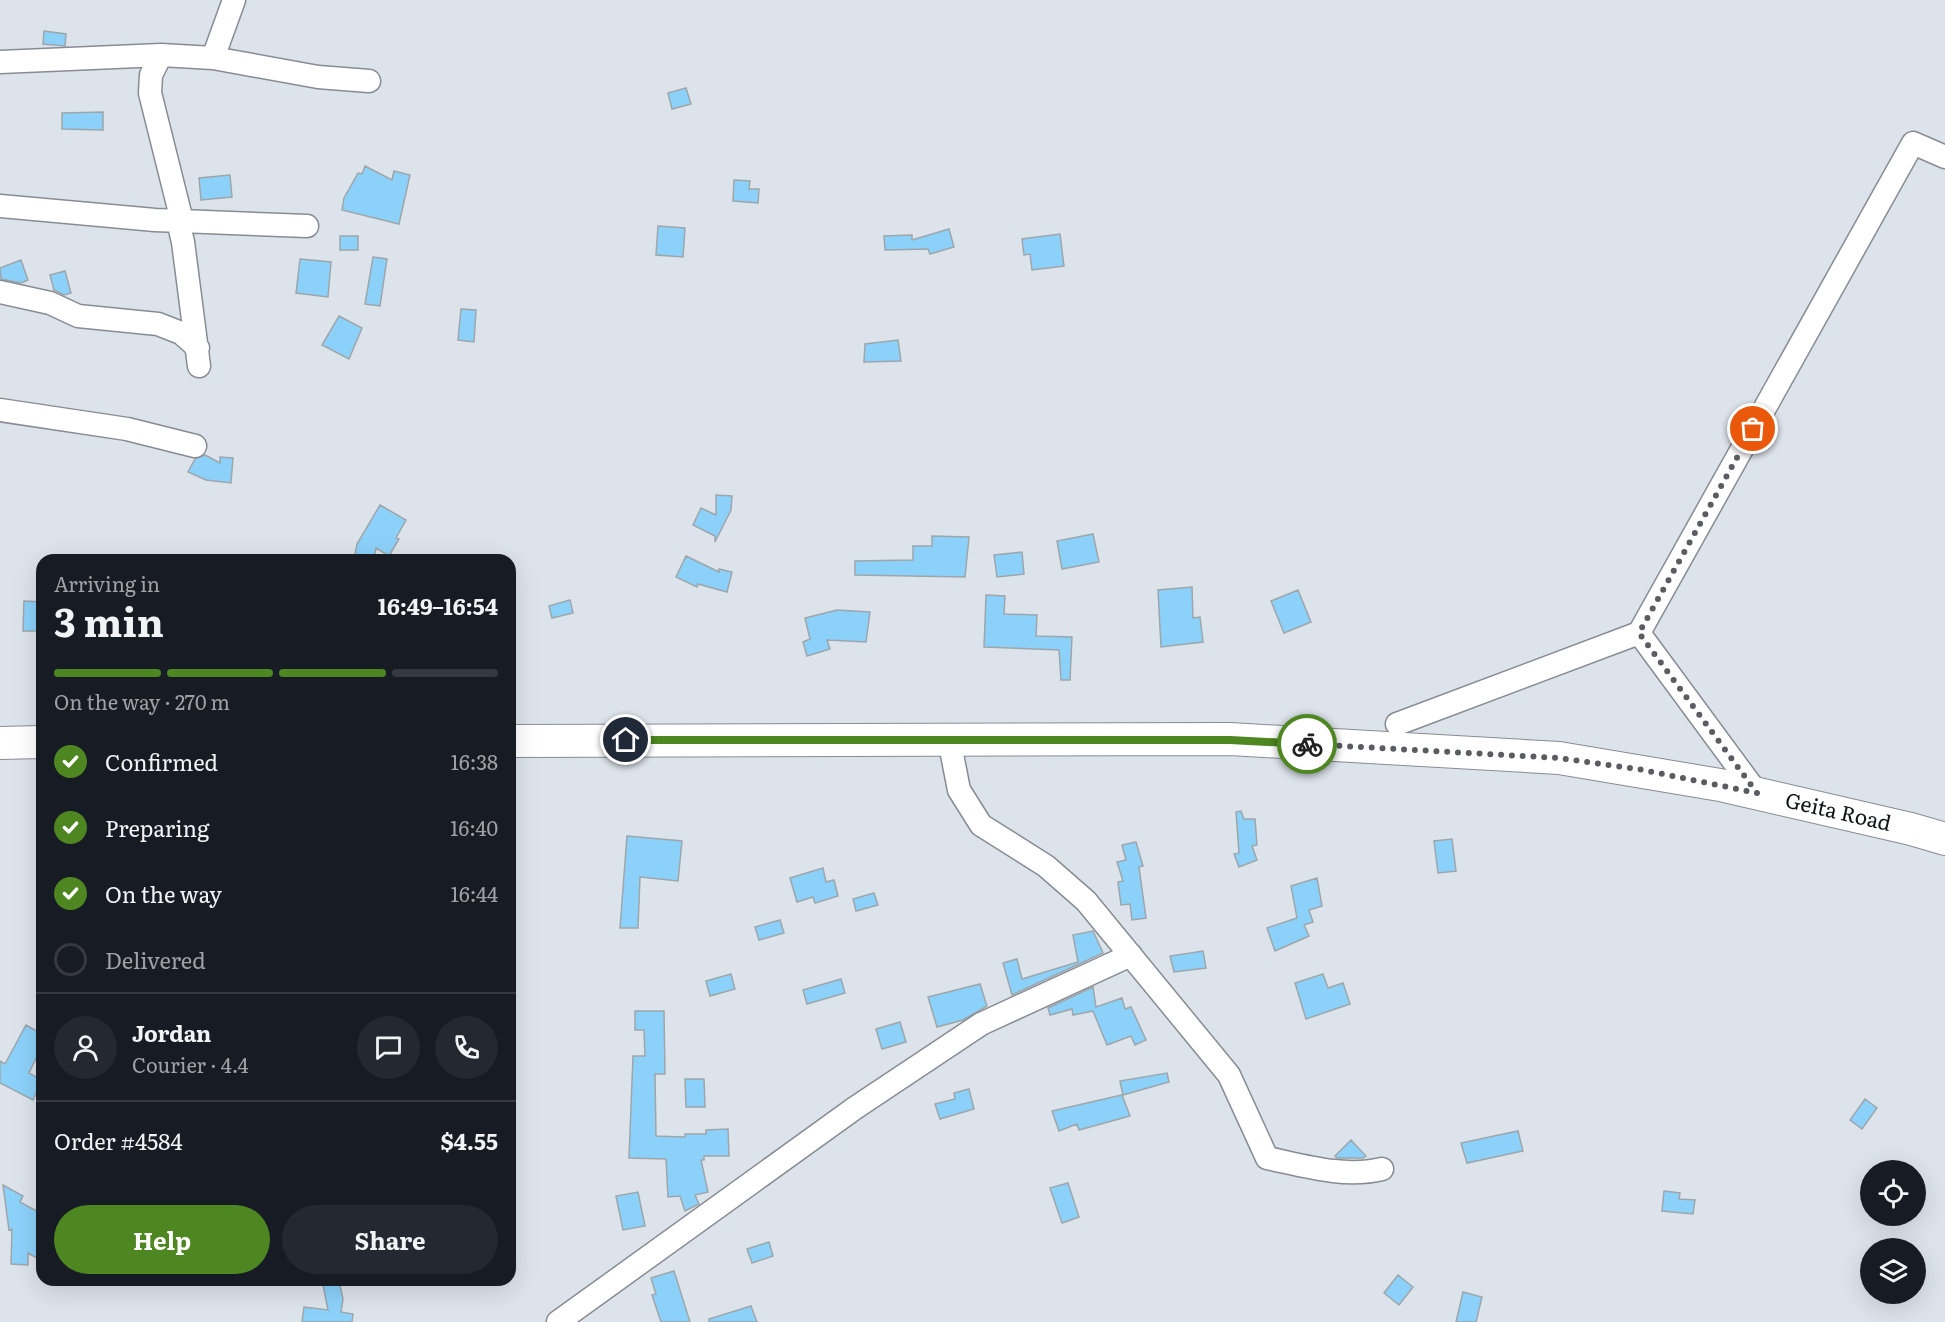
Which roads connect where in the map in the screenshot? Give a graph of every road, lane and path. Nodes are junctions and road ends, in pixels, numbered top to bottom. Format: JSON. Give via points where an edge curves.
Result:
{"nodes":[{"id":1,"x":234,"y":0,"type":"edge"},
{"id":2,"x":161,"y":56,"type":"junction"},
{"id":3,"x":213,"y":58,"type":"junction"},
{"id":4,"x":0,"y":62,"type":"edge"},
{"id":5,"x":369,"y":81,"type":"dead end"},
{"id":6,"x":1945,"y":157,"type":"edge"},
{"id":7,"x":0,"y":206,"type":"edge"},
{"id":8,"x":180,"y":221,"type":"junction"},
{"id":9,"x":307,"y":226,"type":"dead end"},
{"id":10,"x":0,"y":292,"type":"edge"},
{"id":11,"x":0,"y":410,"type":"edge"},
{"id":12,"x":195,"y":446,"type":"dead end"},
{"id":13,"x":1639,"y":633,"type":"junction"},
{"id":14,"x":1397,"y":724,"type":"dead end"},
{"id":15,"x":949,"y":739,"type":"junction"},
{"id":16,"x":516,"y":741,"type":"edge"},
{"id":17,"x":0,"y":742,"type":"edge"},
{"id":18,"x":36,"y":742,"type":"edge"},
{"id":19,"x":1757,"y":793,"type":"junction"},
{"id":20,"x":1945,"y":839,"type":"edge"},
{"id":21,"x":1131,"y":955,"type":"junction"},
{"id":22,"x":1382,"y":1169,"type":"dead end"},
{"id":23,"x":558,"y":1322,"type":"edge"}],
"edges":[{"from":1,"to":3,"type":"street"},
{"from":2,"to":3,"type":"street"},
{"from":2,"to":4,"type":"street"},
{"from":2,"to":8,"type":"street","via":[[151,75],[150,93]]},
{"from":3,"to":5,"type":"street","via":[[318,77]]},
{"from":6,"to":13,"type":"street","via":[[1913,143]]},
{"from":7,"to":8,"type":"street"},
{"from":8,"to":9,"type":"street"},
{"from":8,"to":10,"type":"street","via":[[198,357],[181,333],[158,324],[78,316],[50,303]]},
{"from":11,"to":12,"type":"street","via":[[126,429]]},
{"from":13,"to":14,"type":"street"},
{"from":13,"to":19,"type":"street"},
{"from":15,"to":16,"type":"highway","name":"Geita Road"},
{"from":15,"to":19,"type":"highway","name":"Geita Road","via":[[1230,740],[1559,758]]},
{"from":15,"to":21,"type":"street","via":[[959,790],[981,825],[1046,866],[1086,901]]},
{"from":17,"to":18,"type":"highway"},
{"from":19,"to":20,"type":"highway","name":"Geita Road"},
{"from":21,"to":22,"type":"street","via":[[1229,1075],[1267,1158],[1327,1170],[1362,1173]]},
{"from":21,"to":23,"type":"street","via":[[981,1023],[845,1114]]}]}
